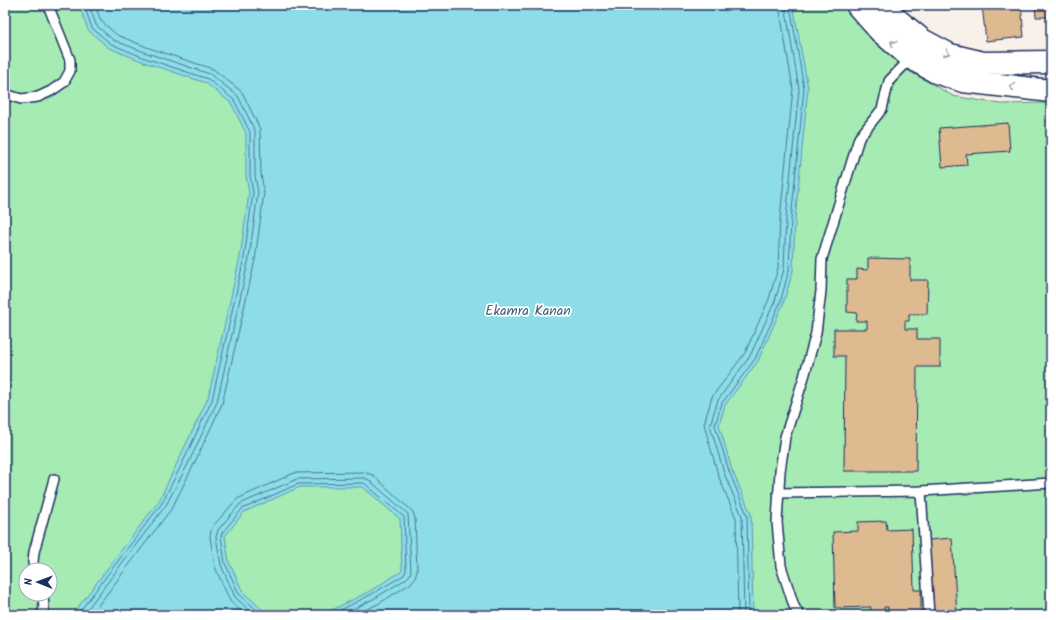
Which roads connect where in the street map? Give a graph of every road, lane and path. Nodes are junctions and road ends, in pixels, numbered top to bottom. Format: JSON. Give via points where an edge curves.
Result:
{"nodes":[{"id":1,"x":48,"y":5,"type":"edge"},
{"id":2,"x":858,"y":5,"type":"edge"},
{"id":3,"x":883,"y":5,"type":"edge"},
{"id":4,"x":911,"y":58,"type":"junction"},
{"id":5,"x":1051,"y":62,"type":"edge"},
{"id":6,"x":1051,"y":91,"type":"edge"},
{"id":7,"x":5,"y":94,"type":"edge"},
{"id":8,"x":54,"y":479,"type":"dead end"},
{"id":9,"x":1051,"y":483,"type":"edge"},
{"id":10,"x":921,"y":491,"type":"junction"},
{"id":11,"x":778,"y":494,"type":"junction"},
{"id":12,"x":33,"y":562,"type":"edge"},
{"id":13,"x":44,"y":602,"type":"edge"},
{"id":14,"x":42,"y":615,"type":"edge"},
{"id":15,"x":799,"y":615,"type":"edge"},
{"id":16,"x":929,"y":615,"type":"edge"}],
"edges":[{"from":1,"to":7,"type":"lane","via":[[70,60],[70,71],[64,82],[38,97],[20,99]]},
{"from":4,"to":2,"type":"street","one_way":true,"via":[[880,31]]},
{"from":3,"to":5,"type":"street","one_way":true,"via":[[922,40],[950,55],[982,63]]},
{"from":6,"to":4,"type":"street","one_way":true,"via":[[963,81],[936,72]]},
{"from":4,"to":11,"type":"lane","via":[[889,81],[882,109],[859,138],[824,252],[816,333],[785,437]]},
{"from":8,"to":12,"type":"lane"},
{"from":9,"to":10,"type":"lane"},
{"from":10,"to":11,"type":"lane"},
{"from":10,"to":16,"type":"lane"},
{"from":11,"to":15,"type":"lane","via":[[777,522],[781,566]]},
{"from":13,"to":14,"type":"lane"}]}
